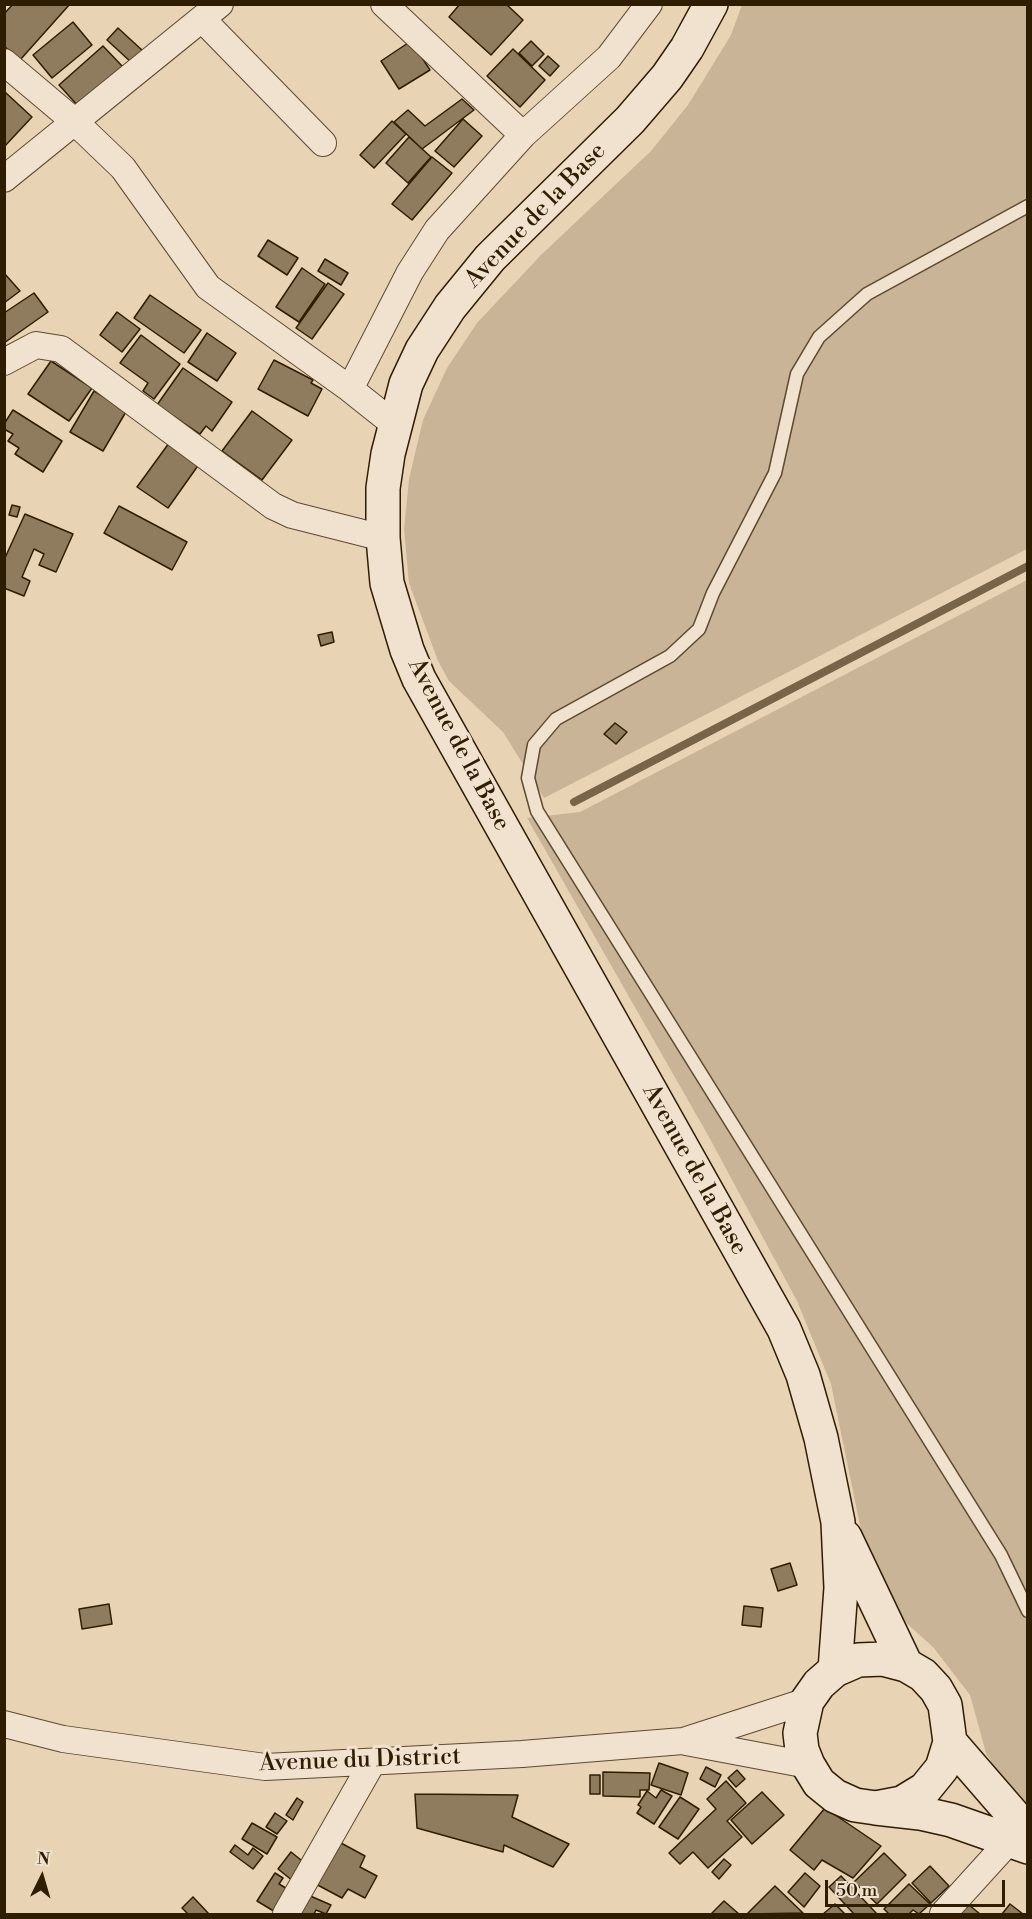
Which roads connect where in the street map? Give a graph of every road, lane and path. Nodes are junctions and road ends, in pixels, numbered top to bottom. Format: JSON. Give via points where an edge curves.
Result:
{"nodes":[{"id":1,"x":384,"y":4,"type":"edge"},
{"id":2,"x":711,"y":4,"type":"edge"},
{"id":3,"x":647,"y":5,"type":"edge"},
{"id":4,"x":211,"y":12,"type":"edge"},
{"id":5,"x":4,"y":62,"type":"edge"},
{"id":6,"x":74,"y":121,"type":"junction"},
{"id":7,"x":524,"y":135,"type":"junction"},
{"id":8,"x":323,"y":144,"type":"dead end"},
{"id":9,"x":4,"y":179,"type":"edge"},
{"id":10,"x":1028,"y":206,"type":"edge"},
{"id":11,"x":4,"y":362,"type":"edge"},
{"id":12,"x":350,"y":389,"type":"junction"},
{"id":13,"x":394,"y":424,"type":"junction"},
{"id":14,"x":383,"y":538,"type":"junction"},
{"id":15,"x":838,"y":1522,"type":"junction"},
{"id":16,"x":1028,"y":1611,"type":"edge"},
{"id":17,"x":906,"y":1665,"type":"junction"},
{"id":18,"x":835,"y":1670,"type":"junction"},
{"id":19,"x":807,"y":1701,"type":"junction"},
{"id":20,"x":4,"y":1724,"type":"edge"},
{"id":21,"x":683,"y":1742,"type":"junction"},
{"id":22,"x":950,"y":1742,"type":"junction"},
{"id":23,"x":372,"y":1763,"type":"junction"},
{"id":24,"x":808,"y":1765,"type":"junction"},
{"id":25,"x":876,"y":1808,"type":"junction"},
{"id":26,"x":1022,"y":1837,"type":"edge"},
{"id":27,"x":286,"y":1914,"type":"edge"},
{"id":28,"x":943,"y":1914,"type":"edge"}],
"edges":[{"from":1,"to":7,"type":"street"},
{"from":2,"to":13,"type":"main road","name":"Avenue de la Base","via":[[668,77],[630,120],[490,258],[450,307],[406,384]]},
{"from":3,"to":7,"type":"street","via":[[609,57]]},
{"from":4,"to":6,"type":"street"},
{"from":4,"to":8,"type":"street"},
{"from":5,"to":6,"type":"street"},
{"from":6,"to":9,"type":"street"},
{"from":6,"to":12,"type":"street","via":[[123,168],[201,280]]},
{"from":7,"to":12,"type":"street","via":[[437,230],[410,272]]},
{"from":10,"to":16,"type":"lane","via":[[867,294],[819,337],[797,374],[775,473],[713,593],[699,630],[670,656],[556,719],[534,746],[528,778],[537,811],[1001,1555]]},
{"from":11,"to":14,"type":"street","via":[[36,345],[61,349],[273,506],[291,515]]},
{"from":12,"to":13,"type":"street"},
{"from":13,"to":14,"type":"main road","name":"Avenue de la Base","via":[[383,488]]},
{"from":14,"to":15,"type":"main road","name":"Avenue de la Base","via":[[387,583],[419,679],[784,1329],[803,1375],[818,1428]]},
{"from":15,"to":17,"type":"main road","name":"Avenue de la Base"},
{"from":15,"to":18,"type":"main road","name":"Avenue de la Base","via":[[841,1588]]},
{"from":17,"to":18,"type":"main road","name":"Avenue de la Base","via":[[883,1659],[858,1660]]},
{"from":17,"to":22,"type":"main road","name":"Avenue de la Base","via":[[936,1689],[945,1705]]},
{"from":18,"to":19,"type":"main road","name":"Avenue de la Base"},
{"from":19,"to":21,"type":"street","name":"Avenue du District"},
{"from":19,"to":24,"type":"main road","name":"Avenue de la Base","via":[[800,1733]]},
{"from":20,"to":23,"type":"street","name":"Avenue du District","via":[[63,1739],[265,1767]]},
{"from":21,"to":23,"type":"street","name":"Avenue du District"},
{"from":21,"to":24,"type":"street","name":"Avenue du District"},
{"from":22,"to":25,"type":"main road","name":"Avenue de la Base","via":[[942,1768],[925,1789],[902,1803]]},
{"from":22,"to":26,"type":"main road"},
{"from":23,"to":27,"type":"street"},
{"from":24,"to":25,"type":"main road","name":"Avenue de la Base","via":[[819,1783],[836,1796],[855,1805]]},
{"from":25,"to":26,"type":"main road","via":[[920,1813]]},
{"from":26,"to":28,"type":"street"}]}
